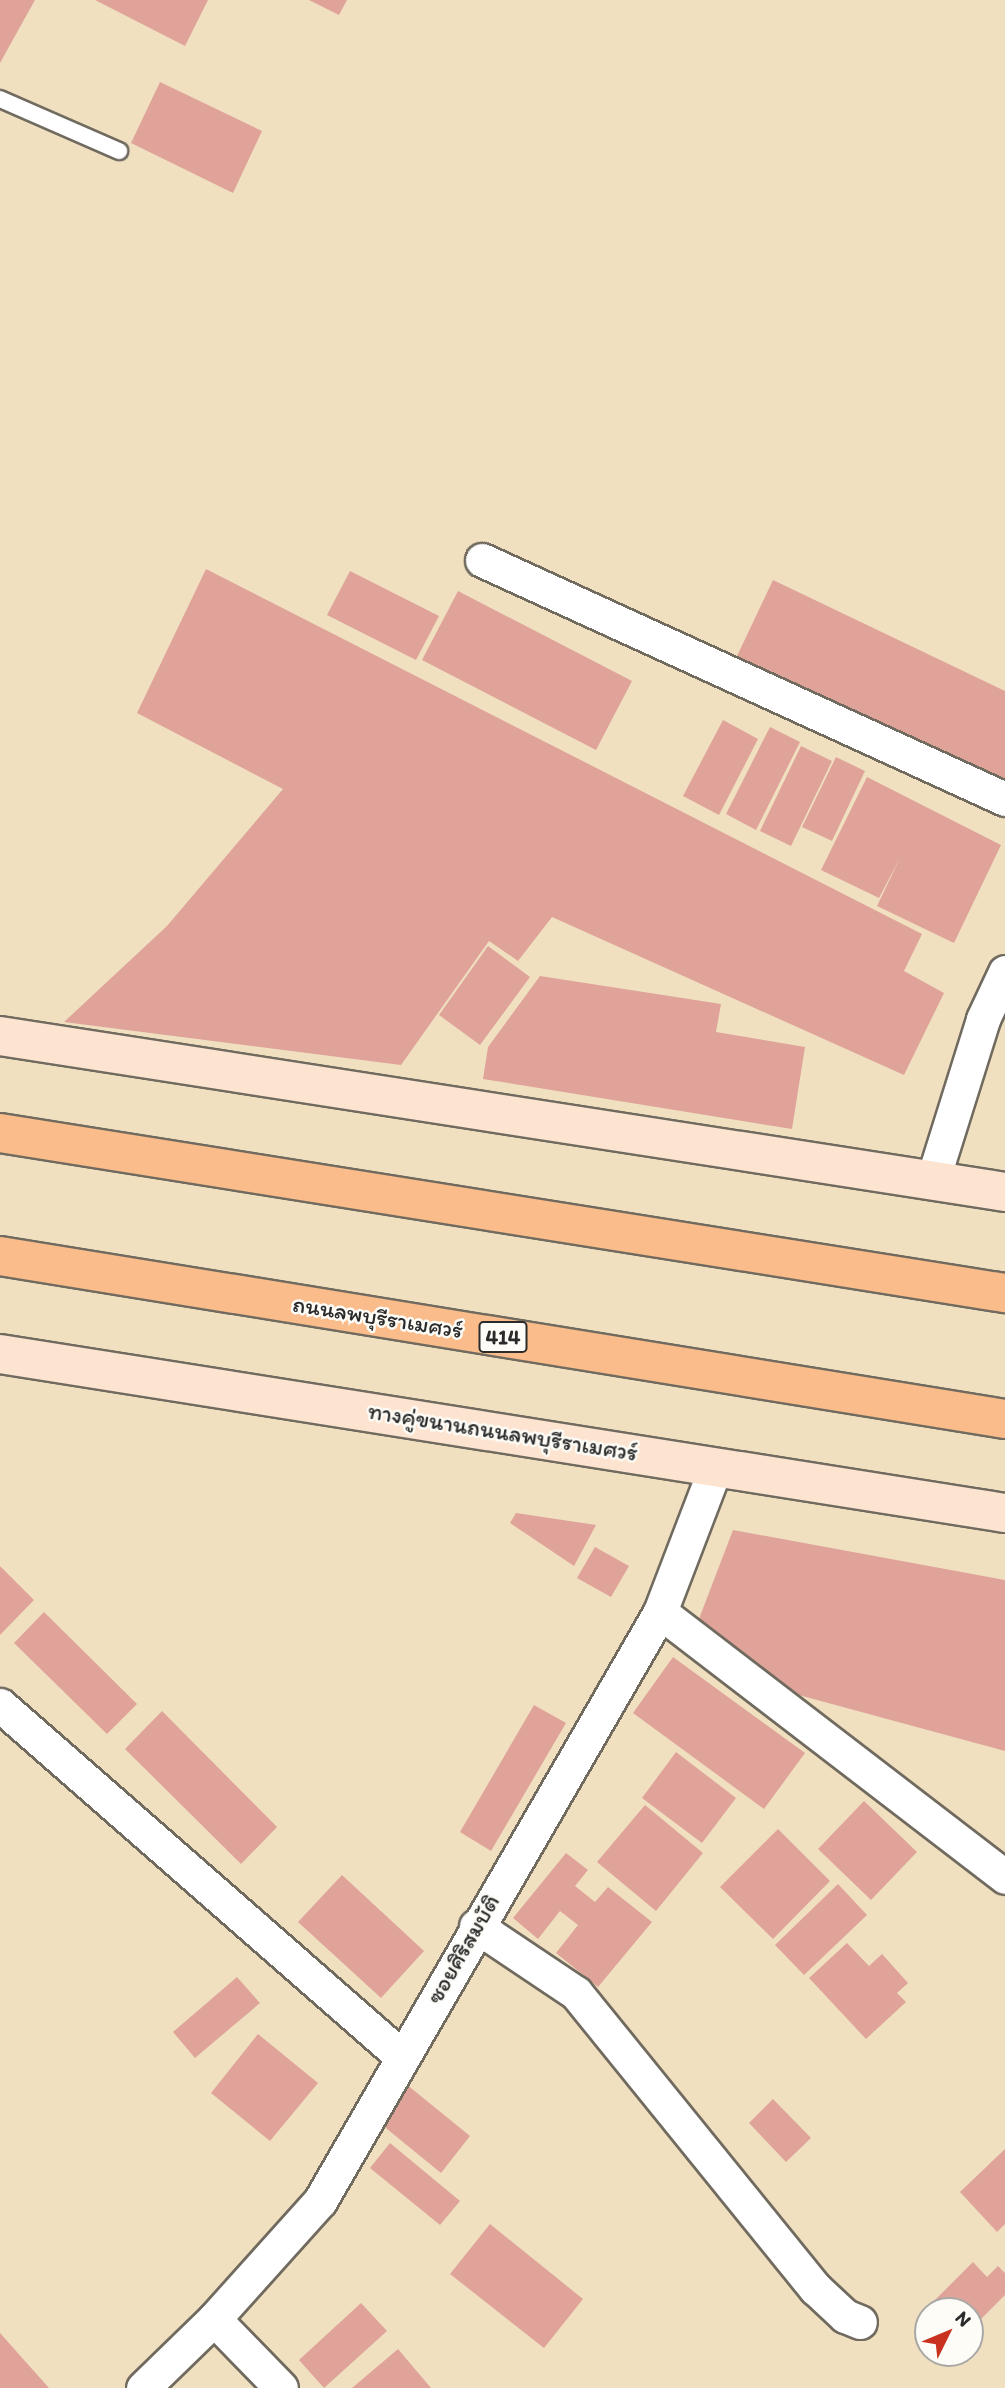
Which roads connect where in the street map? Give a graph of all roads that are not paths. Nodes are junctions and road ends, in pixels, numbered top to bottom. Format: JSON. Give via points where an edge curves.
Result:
{"nodes":[{"id":1,"x":0,"y":99,"type":"edge"},
{"id":2,"x":119,"y":151,"type":"dead end"},
{"id":3,"x":482,"y":560,"type":"dead end"},
{"id":4,"x":1005,"y":799,"type":"edge"},
{"id":5,"x":1005,"y":972,"type":"edge"},
{"id":6,"x":0,"y":1036,"type":"edge"},
{"id":7,"x":0,"y":1133,"type":"edge"},
{"id":8,"x":933,"y":1179,"type":"junction"},
{"id":9,"x":1005,"y":1192,"type":"edge"},
{"id":10,"x":0,"y":1256,"type":"edge"},
{"id":11,"x":1005,"y":1293,"type":"edge"},
{"id":12,"x":0,"y":1354,"type":"edge"},
{"id":13,"x":1005,"y":1419,"type":"edge"},
{"id":14,"x":716,"y":1466,"type":"junction"},
{"id":15,"x":1005,"y":1513,"type":"edge"},
{"id":16,"x":660,"y":1612,"type":"junction"},
{"id":17,"x":0,"y":1705,"type":"edge"},
{"id":18,"x":1005,"y":1877,"type":"edge"},
{"id":19,"x":476,"y":1926,"type":"junction"},
{"id":20,"x":400,"y":2055,"type":"junction"},
{"id":21,"x":214,"y":2319,"type":"junction"},
{"id":22,"x":860,"y":2322,"type":"dead end"},
{"id":23,"x":143,"y":2388,"type":"edge"},
{"id":24,"x":281,"y":2388,"type":"edge"}],
"edges":[{"from":1,"to":2,"type":"lane"},
{"from":3,"to":4,"type":"street"},
{"from":5,"to":8,"type":"street","via":[[983,1019]]},
{"from":6,"to":8,"type":"main road"},
{"from":7,"to":11,"type":"main road"},
{"from":8,"to":9,"type":"main road"},
{"from":10,"to":13,"type":"main road","name":"ถนนลพบุรีราเมศวร์","number":"414"},
{"from":12,"to":14,"type":"main road","name":"ทางคู่ขนานถนนลพบุรีราเมศวร์"},
{"from":14,"to":15,"type":"main road","name":"ทางคู่ขนานถนนลพบุรีราเมศวร์"},
{"from":14,"to":16,"type":"street","name":"ซอยศิริสมบัติ"},
{"from":16,"to":18,"type":"street"},
{"from":16,"to":19,"type":"street","name":"ซอยศิริสมบัติ"},
{"from":17,"to":20,"type":"street"},
{"from":19,"to":20,"type":"street","name":"ซอยศิริสมบัติ"},
{"from":19,"to":22,"type":"street","via":[[576,1993],[815,2288],[845,2316]]},
{"from":20,"to":21,"type":"street","name":"ซอยศิริสมบัติ","via":[[320,2201]]},
{"from":21,"to":23,"type":"street","name":"ซอยศิริสมบัติ"},
{"from":21,"to":24,"type":"street"}]}
